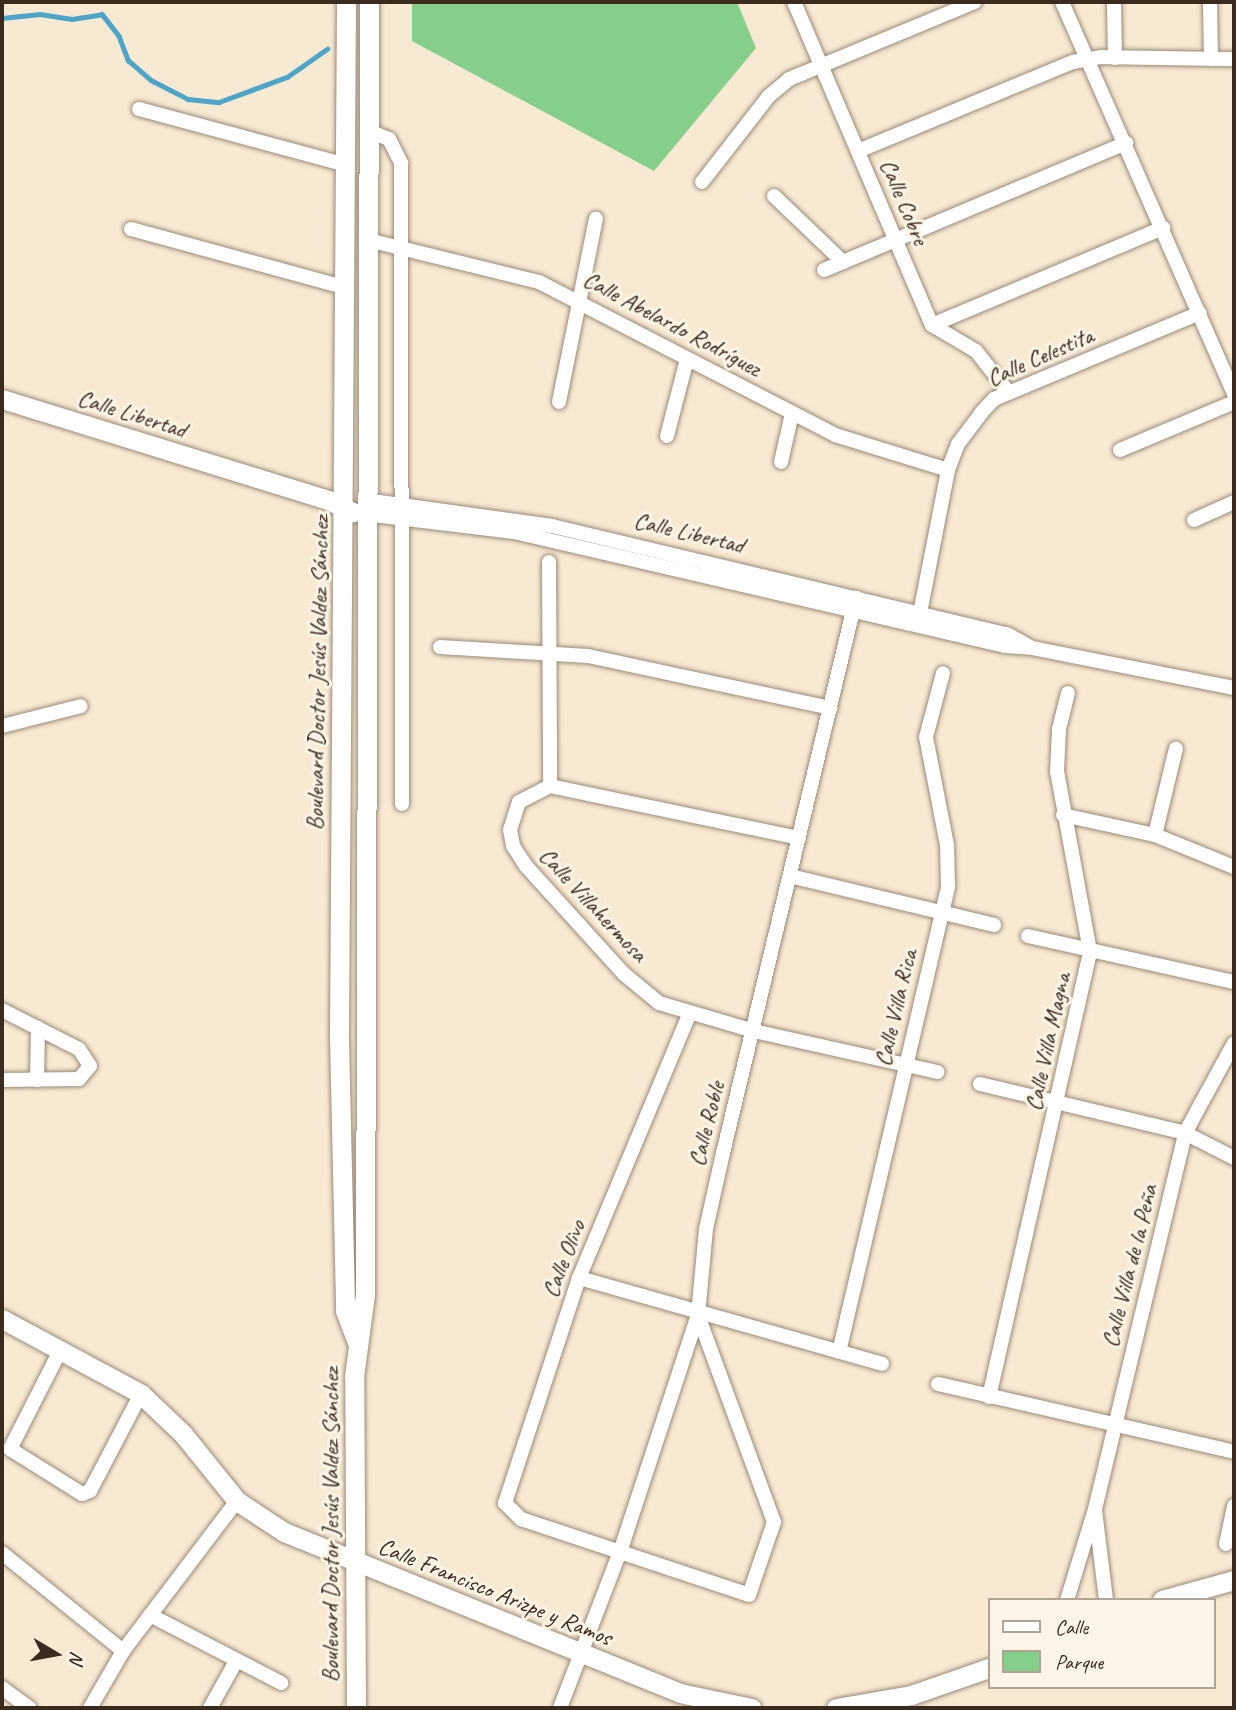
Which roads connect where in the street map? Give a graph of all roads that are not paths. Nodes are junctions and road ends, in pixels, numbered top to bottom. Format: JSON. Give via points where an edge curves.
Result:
{"nodes":[{"id":1,"x":346,"y":2,"type":"edge"},
{"id":2,"x":369,"y":2,"type":"edge"},
{"id":3,"x":794,"y":2,"type":"edge"},
{"id":4,"x":975,"y":2,"type":"edge"},
{"id":5,"x":1062,"y":2,"type":"edge"},
{"id":6,"x":1114,"y":2,"type":"edge"},
{"id":7,"x":1210,"y":2,"type":"edge"},
{"id":8,"x":1115,"y":58,"type":"junction"},
{"id":9,"x":1211,"y":58,"type":"junction"},
{"id":10,"x":1089,"y":59,"type":"junction"},
{"id":11,"x":1234,"y":59,"type":"edge"},
{"id":12,"x":820,"y":65,"type":"junction"},
{"id":13,"x":139,"y":109,"type":"dead end"},
{"id":14,"x":369,"y":131,"type":"junction"},
{"id":15,"x":1126,"y":143,"type":"junction"},
{"id":16,"x":858,"y":151,"type":"junction"},
{"id":17,"x":346,"y":165,"type":"junction"},
{"id":18,"x":702,"y":182,"type":"dead end"},
{"id":19,"x":774,"y":196,"type":"dead end"},
{"id":20,"x":596,"y":219,"type":"dead end"},
{"id":21,"x":1163,"y":228,"type":"junction"},
{"id":22,"x":131,"y":229,"type":"dead end"},
{"id":23,"x":368,"y":240,"type":"junction"},
{"id":24,"x":895,"y":240,"type":"junction"},
{"id":25,"x":402,"y":247,"type":"junction"},
{"id":26,"x":843,"y":262,"type":"junction"},
{"id":27,"x":824,"y":270,"type":"dead end"},
{"id":28,"x":346,"y":288,"type":"junction"},
{"id":29,"x":580,"y":301,"type":"junction"},
{"id":30,"x":1200,"y":313,"type":"junction"},
{"id":31,"x":932,"y":325,"type":"junction"},
{"id":32,"x":687,"y":359,"type":"junction"},
{"id":33,"x":1233,"y":386,"type":"edge"},
{"id":34,"x":1009,"y":393,"type":"junction"},
{"id":35,"x":2,"y":399,"type":"edge"},
{"id":36,"x":559,"y":402,"type":"dead end"},
{"id":37,"x":1234,"y":402,"type":"edge"},
{"id":38,"x":792,"y":413,"type":"junction"},
{"id":39,"x":667,"y":436,"type":"dead end"},
{"id":40,"x":1120,"y":450,"type":"dead end"},
{"id":41,"x":781,"y":462,"type":"dead end"},
{"id":42,"x":948,"y":470,"type":"junction"},
{"id":43,"x":1234,"y":502,"type":"edge"},
{"id":44,"x":339,"y":503,"type":"junction"},
{"id":45,"x":365,"y":507,"type":"junction"},
{"id":46,"x":402,"y":512,"type":"junction"},
{"id":47,"x":1194,"y":520,"type":"dead end"},
{"id":48,"x":549,"y":562,"type":"dead end"},
{"id":49,"x":854,"y":605,"type":"junction"},
{"id":50,"x":919,"y":613,"type":"junction"},
{"id":51,"x":440,"y":647,"type":"dead end"},
{"id":52,"x":1032,"y":648,"type":"junction"},
{"id":53,"x":548,"y":652,"type":"junction"},
{"id":54,"x":943,"y":673,"type":"dead end"},
{"id":55,"x":1234,"y":688,"type":"edge"},
{"id":56,"x":1068,"y":693,"type":"dead end"},
{"id":57,"x":81,"y":706,"type":"dead end"},
{"id":58,"x":830,"y":708,"type":"junction"},
{"id":59,"x":2,"y":726,"type":"edge"},
{"id":60,"x":1176,"y":748,"type":"dead end"},
{"id":61,"x":550,"y":786,"type":"junction"},
{"id":62,"x":402,"y":804,"type":"dead end"},
{"id":63,"x":1063,"y":815,"type":"junction"},
{"id":64,"x":1155,"y":835,"type":"junction"},
{"id":65,"x":799,"y":838,"type":"junction"},
{"id":66,"x":1234,"y":867,"type":"edge"},
{"id":67,"x":790,"y":876,"type":"junction"},
{"id":68,"x":364,"y":911,"type":"junction"},
{"id":69,"x":340,"y":912,"type":"junction"},
{"id":70,"x":942,"y":913,"type":"junction"},
{"id":71,"x":994,"y":925,"type":"dead end"},
{"id":72,"x":1028,"y":936,"type":"dead end"},
{"id":73,"x":1090,"y":951,"type":"junction"},
{"id":74,"x":1234,"y":982,"type":"edge"},
{"id":75,"x":2,"y":1010,"type":"edge"},
{"id":76,"x":689,"y":1015,"type":"junction"},
{"id":77,"x":38,"y":1028,"type":"junction"},
{"id":78,"x":754,"y":1031,"type":"junction"},
{"id":79,"x":1234,"y":1043,"type":"edge"},
{"id":80,"x":906,"y":1066,"type":"junction"},
{"id":81,"x":937,"y":1072,"type":"dead end"},
{"id":82,"x":2,"y":1080,"type":"edge"},
{"id":83,"x":37,"y":1080,"type":"junction"},
{"id":84,"x":980,"y":1084,"type":"dead end"},
{"id":85,"x":1059,"y":1103,"type":"junction"},
{"id":86,"x":1185,"y":1133,"type":"junction"},
{"id":87,"x":1234,"y":1158,"type":"edge"},
{"id":88,"x":579,"y":1278,"type":"junction"},
{"id":89,"x":698,"y":1315,"type":"junction"},
{"id":90,"x":2,"y":1319,"type":"edge"},
{"id":91,"x":357,"y":1342,"type":"junction"},
{"id":92,"x":61,"y":1349,"type":"junction"},
{"id":93,"x":839,"y":1352,"type":"junction"},
{"id":94,"x":882,"y":1364,"type":"dead end"},
{"id":95,"x":938,"y":1384,"type":"dead end"},
{"id":96,"x":141,"y":1394,"type":"junction"},
{"id":97,"x":989,"y":1397,"type":"junction"},
{"id":98,"x":1115,"y":1423,"type":"junction"},
{"id":99,"x":1234,"y":1452,"type":"edge"},
{"id":100,"x":237,"y":1502,"type":"junction"},
{"id":101,"x":1234,"y":1506,"type":"edge"},
{"id":102,"x":1095,"y":1509,"type":"junction"},
{"id":103,"x":1226,"y":1544,"type":"dead end"},
{"id":104,"x":620,"y":1552,"type":"junction"},
{"id":105,"x":2,"y":1553,"type":"edge"},
{"id":106,"x":354,"y":1562,"type":"junction"},
{"id":107,"x":1234,"y":1580,"type":"edge"},
{"id":108,"x":1069,"y":1598,"type":"edge"},
{"id":109,"x":1106,"y":1598,"type":"edge"},
{"id":110,"x":1169,"y":1598,"type":"edge"},
{"id":111,"x":150,"y":1615,"type":"junction"},
{"id":112,"x":123,"y":1651,"type":"junction"},
{"id":113,"x":583,"y":1654,"type":"junction"},
{"id":114,"x":236,"y":1661,"type":"junction"},
{"id":115,"x":988,"y":1668,"type":"edge"},
{"id":116,"x":281,"y":1683,"type":"dead end"},
{"id":117,"x":2,"y":1688,"type":"edge"},
{"id":118,"x":30,"y":1708,"type":"edge"},
{"id":119,"x":90,"y":1708,"type":"edge"},
{"id":120,"x":210,"y":1708,"type":"edge"},
{"id":121,"x":355,"y":1708,"type":"edge"},
{"id":122,"x":560,"y":1708,"type":"edge"},
{"id":123,"x":751,"y":1708,"type":"edge"},
{"id":124,"x":836,"y":1708,"type":"edge"}],
"edges":[{"from":1,"to":17,"type":"main road","name":"Boulevard Doctor Jesús Valdez Sánchez"},
{"from":2,"to":14,"type":"main road","name":"Boulevard Doctor Jesús Valdez Sánchez"},
{"from":3,"to":12,"type":"street","name":"Calle Cobre"},
{"from":4,"to":12,"type":"street"},
{"from":5,"to":10,"type":"street"},
{"from":6,"to":8,"type":"street"},
{"from":7,"to":9,"type":"street"},
{"from":8,"to":9,"type":"street"},
{"from":8,"to":10,"type":"street"},
{"from":9,"to":11,"type":"street"},
{"from":10,"to":15,"type":"street"},
{"from":10,"to":16,"type":"street"},
{"from":12,"to":16,"type":"street","name":"Calle Cobre"},
{"from":12,"to":18,"type":"street","via":[[779,86]]},
{"from":13,"to":17,"type":"street"},
{"from":14,"to":23,"type":"main road","name":"Boulevard Doctor Jesús Valdez Sánchez"},
{"from":14,"to":25,"type":"street","via":[[389,139],[399,154]]},
{"from":15,"to":21,"type":"street"},
{"from":15,"to":24,"type":"street"},
{"from":16,"to":24,"type":"street","name":"Calle Cobre"},
{"from":17,"to":28,"type":"main road","name":"Boulevard Doctor Jesús Valdez Sánchez"},
{"from":19,"to":26,"type":"street"},
{"from":20,"to":29,"type":"street"},
{"from":21,"to":30,"type":"street"},
{"from":21,"to":31,"type":"street"},
{"from":22,"to":28,"type":"street"},
{"from":23,"to":25,"type":"street","name":"Calle Abelardo Rodríguez"},
{"from":23,"to":45,"type":"main road","name":"Boulevard Doctor Jesús Valdez Sánchez"},
{"from":24,"to":26,"type":"street"},
{"from":24,"to":31,"type":"street","name":"Calle Cobre"},
{"from":25,"to":29,"type":"street","name":"Calle Abelardo Rodríguez","via":[[516,274]]},
{"from":25,"to":46,"type":"street"},
{"from":26,"to":27,"type":"street"},
{"from":28,"to":44,"type":"main road","name":"Boulevard Doctor Jesús Valdez Sánchez"},
{"from":29,"to":32,"type":"street","name":"Calle Abelardo Rodríguez"},
{"from":29,"to":36,"type":"street"},
{"from":30,"to":33,"type":"street"},
{"from":30,"to":34,"type":"street","name":"Calle Celestita"},
{"from":31,"to":34,"type":"street","via":[[976,351]]},
{"from":32,"to":38,"type":"street","name":"Calle Abelardo Rodríguez"},
{"from":32,"to":39,"type":"street"},
{"from":34,"to":42,"type":"street","name":"Calle Celestita","via":[[995,399],[958,444]]},
{"from":35,"to":44,"type":"main road","name":"Calle Libertad"},
{"from":37,"to":40,"type":"street"},
{"from":38,"to":41,"type":"street"},
{"from":38,"to":42,"type":"street","name":"Calle Abelardo Rodríguez","via":[[854,443]]},
{"from":42,"to":50,"type":"street","name":"Calle Celestita"},
{"from":43,"to":47,"type":"street"},
{"from":44,"to":45,"type":"main road","name":"Calle Libertad"},
{"from":44,"to":69,"type":"main road","name":"Boulevard Doctor Jesús Valdez Sánchez"},
{"from":45,"to":46,"type":"street","name":"Calle Libertad"},
{"from":45,"to":68,"type":"main road","name":"Boulevard Doctor Jesús Valdez Sánchez"},
{"from":46,"to":49,"type":"street","name":"Calle Libertad","via":[[482,521]]},
{"from":46,"to":62,"type":"street"},
{"from":48,"to":53,"type":"street"},
{"from":49,"to":50,"type":"street","name":"Calle Libertad"},
{"from":49,"to":52,"type":"street","name":"Calle Libertad","via":[[1005,646]]},
{"from":49,"to":58,"type":"street","name":"Calle Roble"},
{"from":50,"to":52,"type":"street","name":"Calle Libertad","via":[[1007,634]]},
{"from":51,"to":53,"type":"street"},
{"from":52,"to":55,"type":"street","name":"Calle Libertad"},
{"from":53,"to":58,"type":"street","via":[[631,663]]},
{"from":53,"to":61,"type":"street"},
{"from":54,"to":70,"type":"street","name":"Calle Villa Rica","via":[[926,737],[950,866]]},
{"from":56,"to":63,"type":"street","name":"Calle Villa Magna","via":[[1057,747]]},
{"from":57,"to":59,"type":"street"},
{"from":58,"to":65,"type":"street","name":"Calle Roble"},
{"from":60,"to":64,"type":"street"},
{"from":61,"to":65,"type":"street"},
{"from":61,"to":76,"type":"street","name":"Calle Villahermosa","via":[[526,795],[515,809],[510,830],[520,859],[648,996]]},
{"from":63,"to":64,"type":"street"},
{"from":63,"to":73,"type":"street","name":"Calle Villa Magna"},
{"from":64,"to":66,"type":"street"},
{"from":65,"to":67,"type":"street","name":"Calle Roble"},
{"from":67,"to":70,"type":"street"},
{"from":67,"to":78,"type":"street","name":"Calle Roble"},
{"from":68,"to":69,"type":"main road"},
{"from":68,"to":91,"type":"main road","name":"Boulevard Doctor Jesús Valdez Sánchez","via":[[365,1295]]},
{"from":69,"to":91,"type":"main road","name":"Boulevard Doctor Jesús Valdez Sánchez","via":[[344,1286],[345,1311]]},
{"from":70,"to":71,"type":"street"},
{"from":70,"to":80,"type":"street","name":"Calle Villa Rica"},
{"from":72,"to":73,"type":"street"},
{"from":73,"to":74,"type":"street"},
{"from":73,"to":85,"type":"street","name":"Calle Villa Magna"},
{"from":75,"to":77,"type":"street"},
{"from":76,"to":78,"type":"street","name":"Calle Villahermosa"},
{"from":76,"to":88,"type":"street","name":"Calle Olivo"},
{"from":77,"to":83,"type":"street"},
{"from":77,"to":83,"type":"street","via":[[79,1049],[90,1066],[79,1079]]},
{"from":78,"to":80,"type":"street","name":"Calle Villahermosa"},
{"from":78,"to":89,"type":"street","name":"Calle Roble","via":[[706,1229]]},
{"from":79,"to":86,"type":"street","name":"Calle Villa de la Peña"},
{"from":80,"to":81,"type":"street","name":"Calle Villahermosa"},
{"from":80,"to":93,"type":"street","name":"Calle Villa Rica"},
{"from":82,"to":83,"type":"street"},
{"from":84,"to":85,"type":"street"},
{"from":85,"to":86,"type":"street"},
{"from":85,"to":97,"type":"street","name":"Calle Villa Magna"},
{"from":86,"to":87,"type":"street"},
{"from":86,"to":98,"type":"street","name":"Calle Villa de la Peña"},
{"from":88,"to":89,"type":"street"},
{"from":88,"to":104,"type":"street","name":"Calle Olivo","via":[[507,1494],[507,1510],[521,1519]]},
{"from":89,"to":93,"type":"street"},
{"from":89,"to":104,"type":"street","name":"Calle Roble"},
{"from":89,"to":104,"type":"street","via":[[774,1522],[751,1593],[741,1595]]},
{"from":90,"to":92,"type":"main road","name":"Calle Francisco Arizpe y Ramos"},
{"from":91,"to":106,"type":"main road","name":"Boulevard Doctor Jesús Valdez Sánchez"},
{"from":92,"to":96,"type":"main road","name":"Calle Francisco Arizpe y Ramos"},
{"from":92,"to":96,"type":"street","via":[[10,1440],[10,1449],[82,1493],[90,1491]]},
{"from":93,"to":94,"type":"street"},
{"from":95,"to":97,"type":"street"},
{"from":96,"to":100,"type":"main road","name":"Calle Francisco Arizpe y Ramos","via":[[183,1434]]},
{"from":97,"to":98,"type":"street"},
{"from":98,"to":99,"type":"street"},
{"from":98,"to":102,"type":"street","name":"Calle Villa de la Peña"},
{"from":100,"to":106,"type":"main road","name":"Calle Francisco Arizpe y Ramos","via":[[284,1532]]},
{"from":100,"to":111,"type":"street"},
{"from":101,"to":103,"type":"street"},
{"from":102,"to":108,"type":"street","name":"Calle Villa de la Peña"},
{"from":102,"to":109,"type":"street","name":"Calle Villa de la Peña"},
{"from":104,"to":113,"type":"street","name":"Calle Roble"},
{"from":105,"to":112,"type":"street"},
{"from":106,"to":113,"type":"main road","name":"Calle Francisco Arizpe y Ramos"},
{"from":106,"to":121,"type":"main road","name":"Boulevard Doctor Jesús Valdez Sánchez"},
{"from":107,"to":110,"type":"main road"},
{"from":111,"to":112,"type":"street"},
{"from":111,"to":114,"type":"street"},
{"from":112,"to":119,"type":"street"},
{"from":113,"to":122,"type":"street","name":"Calle Roble"},
{"from":113,"to":123,"type":"main road","name":"Calle Francisco Arizpe y Ramos","via":[[680,1693]]},
{"from":114,"to":116,"type":"street"},
{"from":114,"to":120,"type":"street"},
{"from":115,"to":124,"type":"main road","via":[[911,1695]]},
{"from":117,"to":118,"type":"street"}]}
